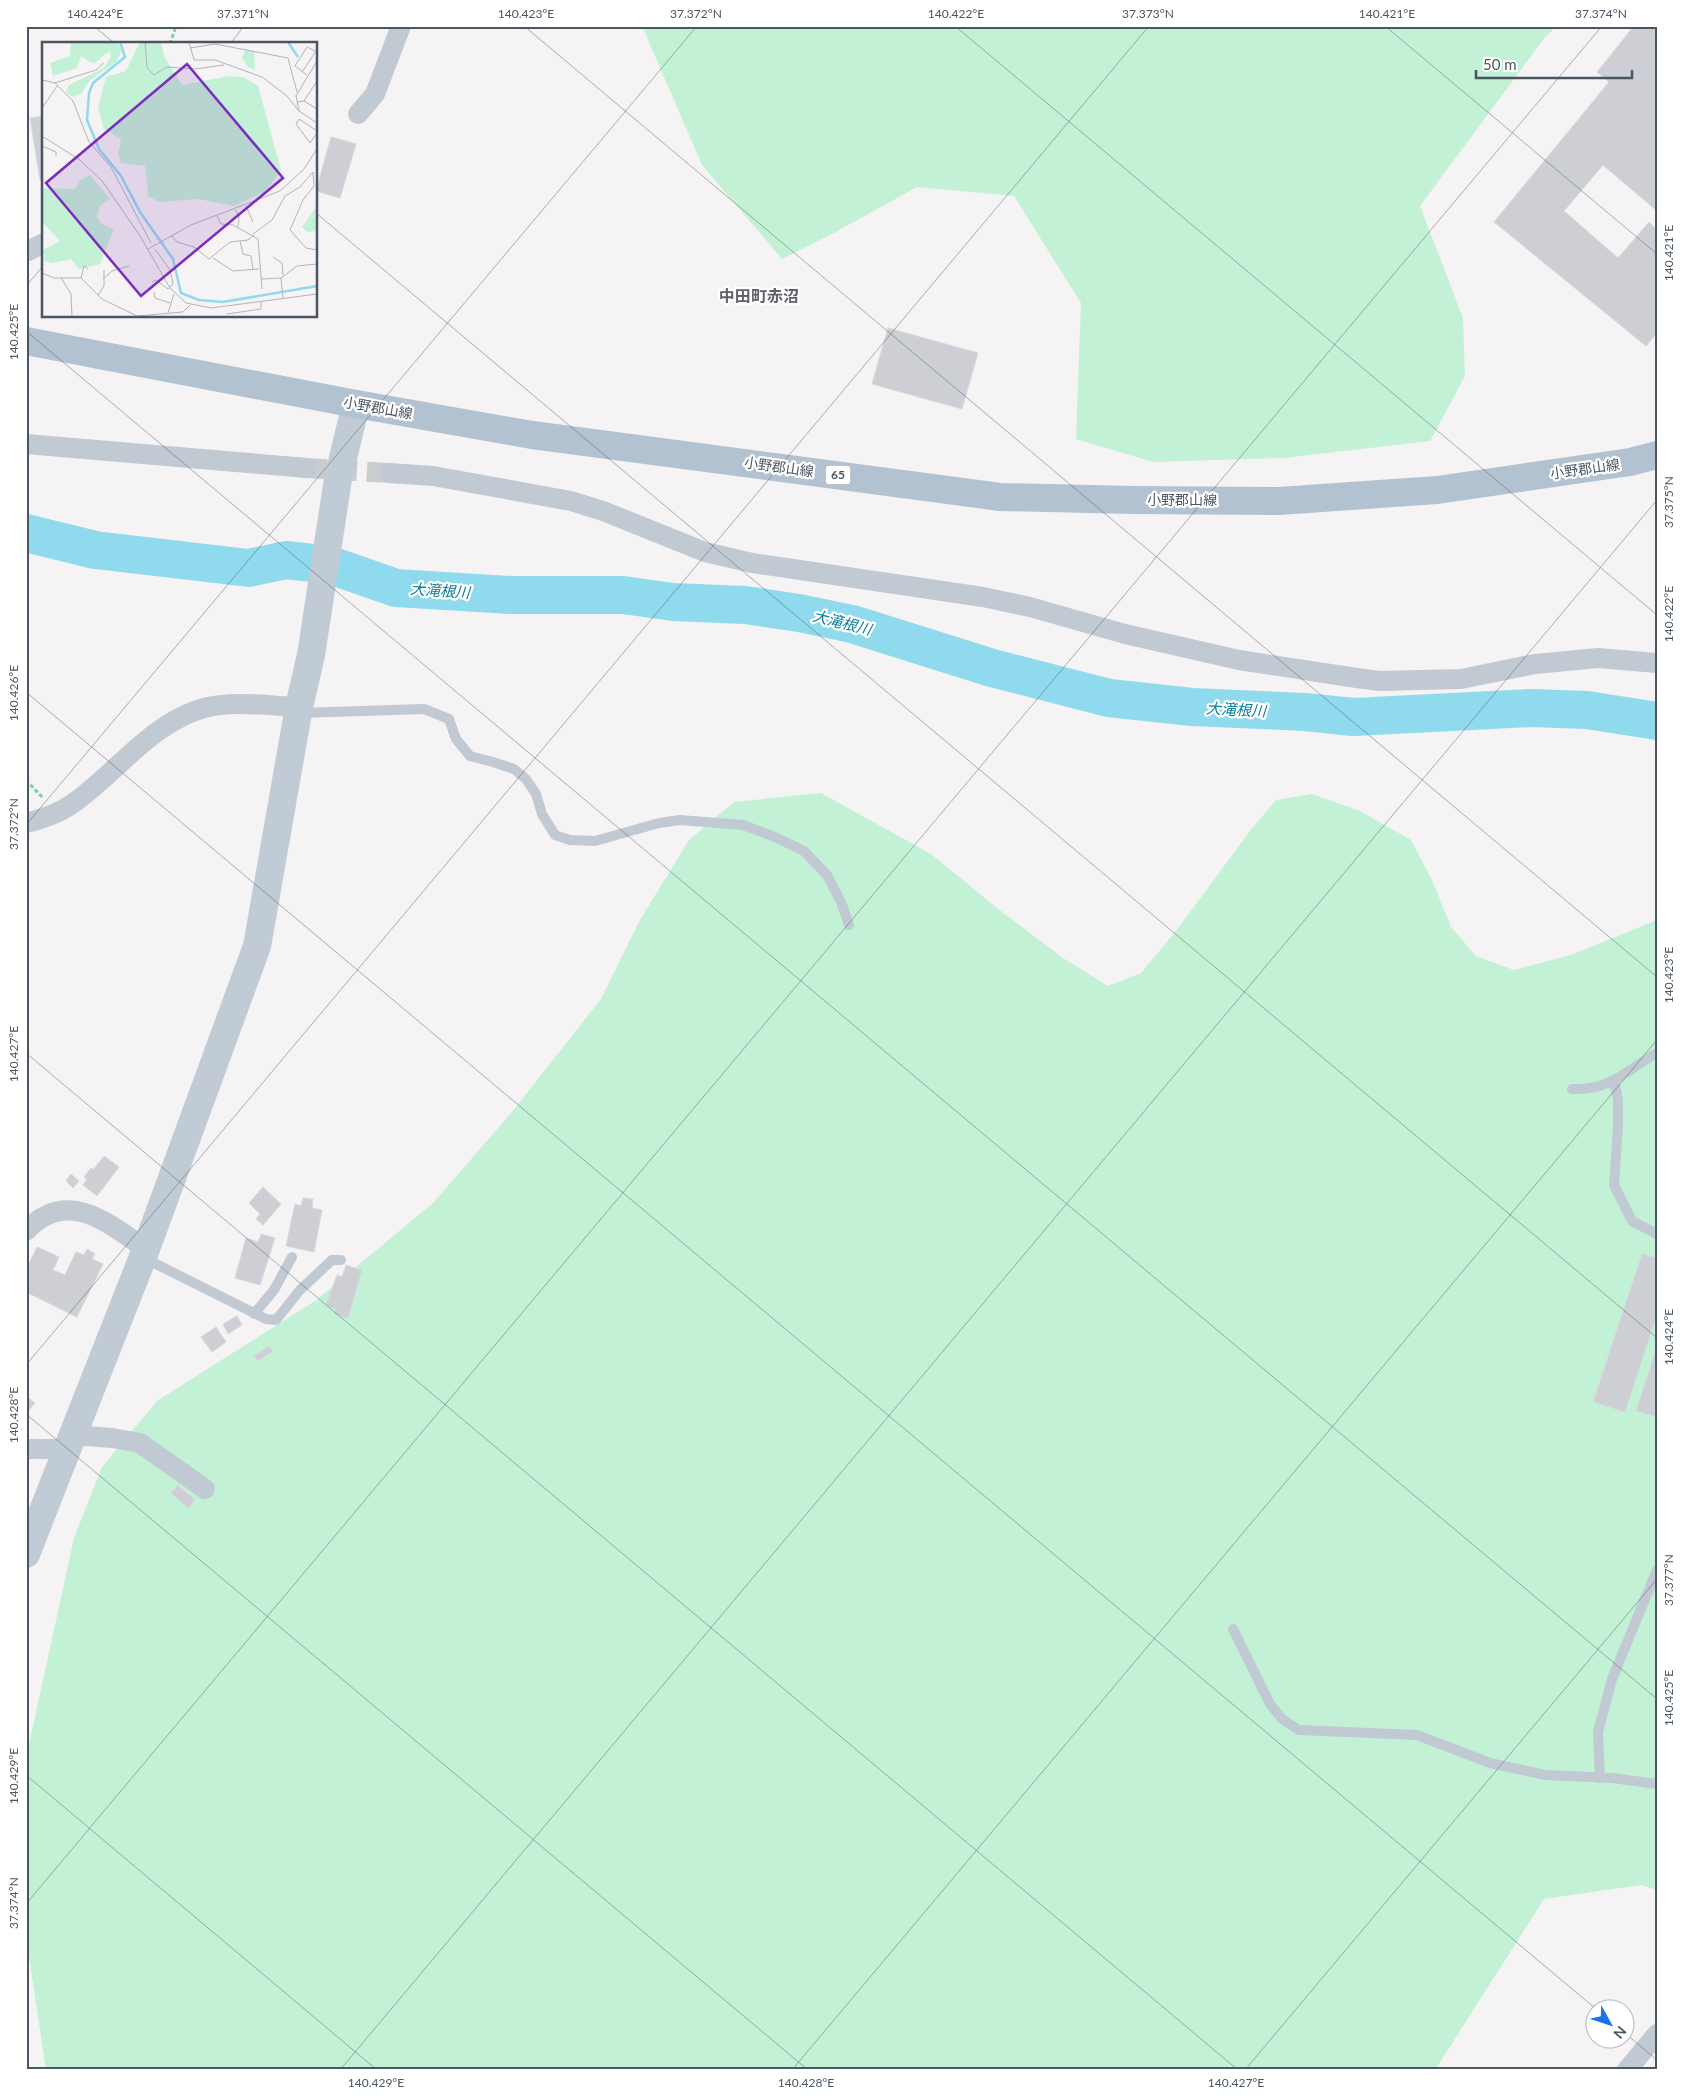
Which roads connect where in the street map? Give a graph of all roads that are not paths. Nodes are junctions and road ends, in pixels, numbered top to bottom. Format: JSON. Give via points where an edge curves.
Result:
{"nodes":[{"id":1,"x":401,"y":26,"type":"edge"},
{"id":2,"x":358,"y":114,"type":"dead end"},
{"id":3,"x":42,"y":245,"type":"edge"},
{"id":4,"x":26,"y":252,"type":"edge"},
{"id":5,"x":26,"y":341,"type":"edge"},
{"id":6,"x":356,"y":404,"type":"junction"},
{"id":7,"x":26,"y":444,"type":"edge"},
{"id":8,"x":1657,"y":455,"type":"edge"},
{"id":9,"x":307,"y":468,"type":"tunnel mouth"},
{"id":10,"x":389,"y":473,"type":"tunnel mouth"},
{"id":11,"x":1657,"y":663,"type":"edge"},
{"id":12,"x":298,"y":710,"type":"junction"},
{"id":13,"x":26,"y":823,"type":"edge"},
{"id":14,"x":849,"y":925,"type":"dead end"},
{"id":15,"x":1657,"y":1053,"type":"edge"},
{"id":16,"x":1614,"y":1081,"type":"junction"},
{"id":17,"x":1572,"y":1089,"type":"dead end"},
{"id":18,"x":26,"y":1231,"type":"edge"},
{"id":19,"x":1657,"y":1234,"type":"edge"},
{"id":20,"x":145,"y":1253,"type":"junction"},
{"id":21,"x":292,"y":1257,"type":"dead end"},
{"id":22,"x":341,"y":1260,"type":"dead end"},
{"id":23,"x":254,"y":1314,"type":"junction"},
{"id":24,"x":71,"y":1442,"type":"junction"},
{"id":25,"x":26,"y":1449,"type":"edge"},
{"id":26,"x":205,"y":1489,"type":"dead end"},
{"id":27,"x":26,"y":1554,"type":"edge"},
{"id":28,"x":1657,"y":1570,"type":"edge"},
{"id":29,"x":1233,"y":1629,"type":"dead end"},
{"id":30,"x":1600,"y":1778,"type":"junction"},
{"id":31,"x":1657,"y":1784,"type":"edge"},
{"id":32,"x":1657,"y":2034,"type":"edge"},
{"id":33,"x":1626,"y":2070,"type":"edge"}],
"edges":[{"from":1,"to":2,"type":"street","via":[[374,94]]},
{"from":3,"to":4,"type":"street"},
{"from":5,"to":6,"type":"main road","name":"小野郡山線","number":"65"},
{"from":6,"to":8,"type":"main road","name":"小野郡山線","number":"65","via":[[532,434],[1000,497],[1279,501],[1437,490],[1630,462]]},
{"from":6,"to":12,"type":"street","via":[[338,479],[311,655]]},
{"from":7,"to":9,"type":"street"},
{"from":10,"to":11,"type":"street","via":[[433,476],[571,501],[705,552],[752,563],[983,597],[1239,660],[1341,676],[1379,681],[1461,679],[1535,664],[1598,658]]},
{"from":12,"to":13,"type":"street","via":[[239,705],[205,708],[189,714],[149,739],[71,805]]},
{"from":12,"to":14,"type":"lane","via":[[424,709],[450,719],[456,739],[470,756],[514,769],[526,779],[555,835],[570,840],[595,840],[680,820],[743,825],[775,837],[804,851],[827,875]]},
{"from":12,"to":20,"type":"street","via":[[256,946]]},
{"from":15,"to":16,"type":"lane"},
{"from":16,"to":17,"type":"lane","via":[[1588,1089]]},
{"from":16,"to":19,"type":"lane","via":[[1618,1126],[1614,1185],[1632,1221]]},
{"from":18,"to":20,"type":"street","via":[[46,1215],[78,1210],[103,1219]]},
{"from":20,"to":23,"type":"lane"},
{"from":20,"to":24,"type":"street"},
{"from":21,"to":23,"type":"lane","via":[[274,1290]]},
{"from":22,"to":23,"type":"lane","via":[[332,1260],[300,1290],[276,1320]]},
{"from":24,"to":25,"type":"street"},
{"from":24,"to":26,"type":"street","via":[[112,1438],[140,1443]]},
{"from":24,"to":27,"type":"street"},
{"from":28,"to":30,"type":"lane","via":[[1612,1679],[1598,1732]]},
{"from":29,"to":30,"type":"lane","via":[[1270,1704],[1282,1719],[1299,1730],[1417,1735],[1490,1763],[1545,1775]]},
{"from":30,"to":31,"type":"lane"},
{"from":32,"to":33,"type":"street"}]}
